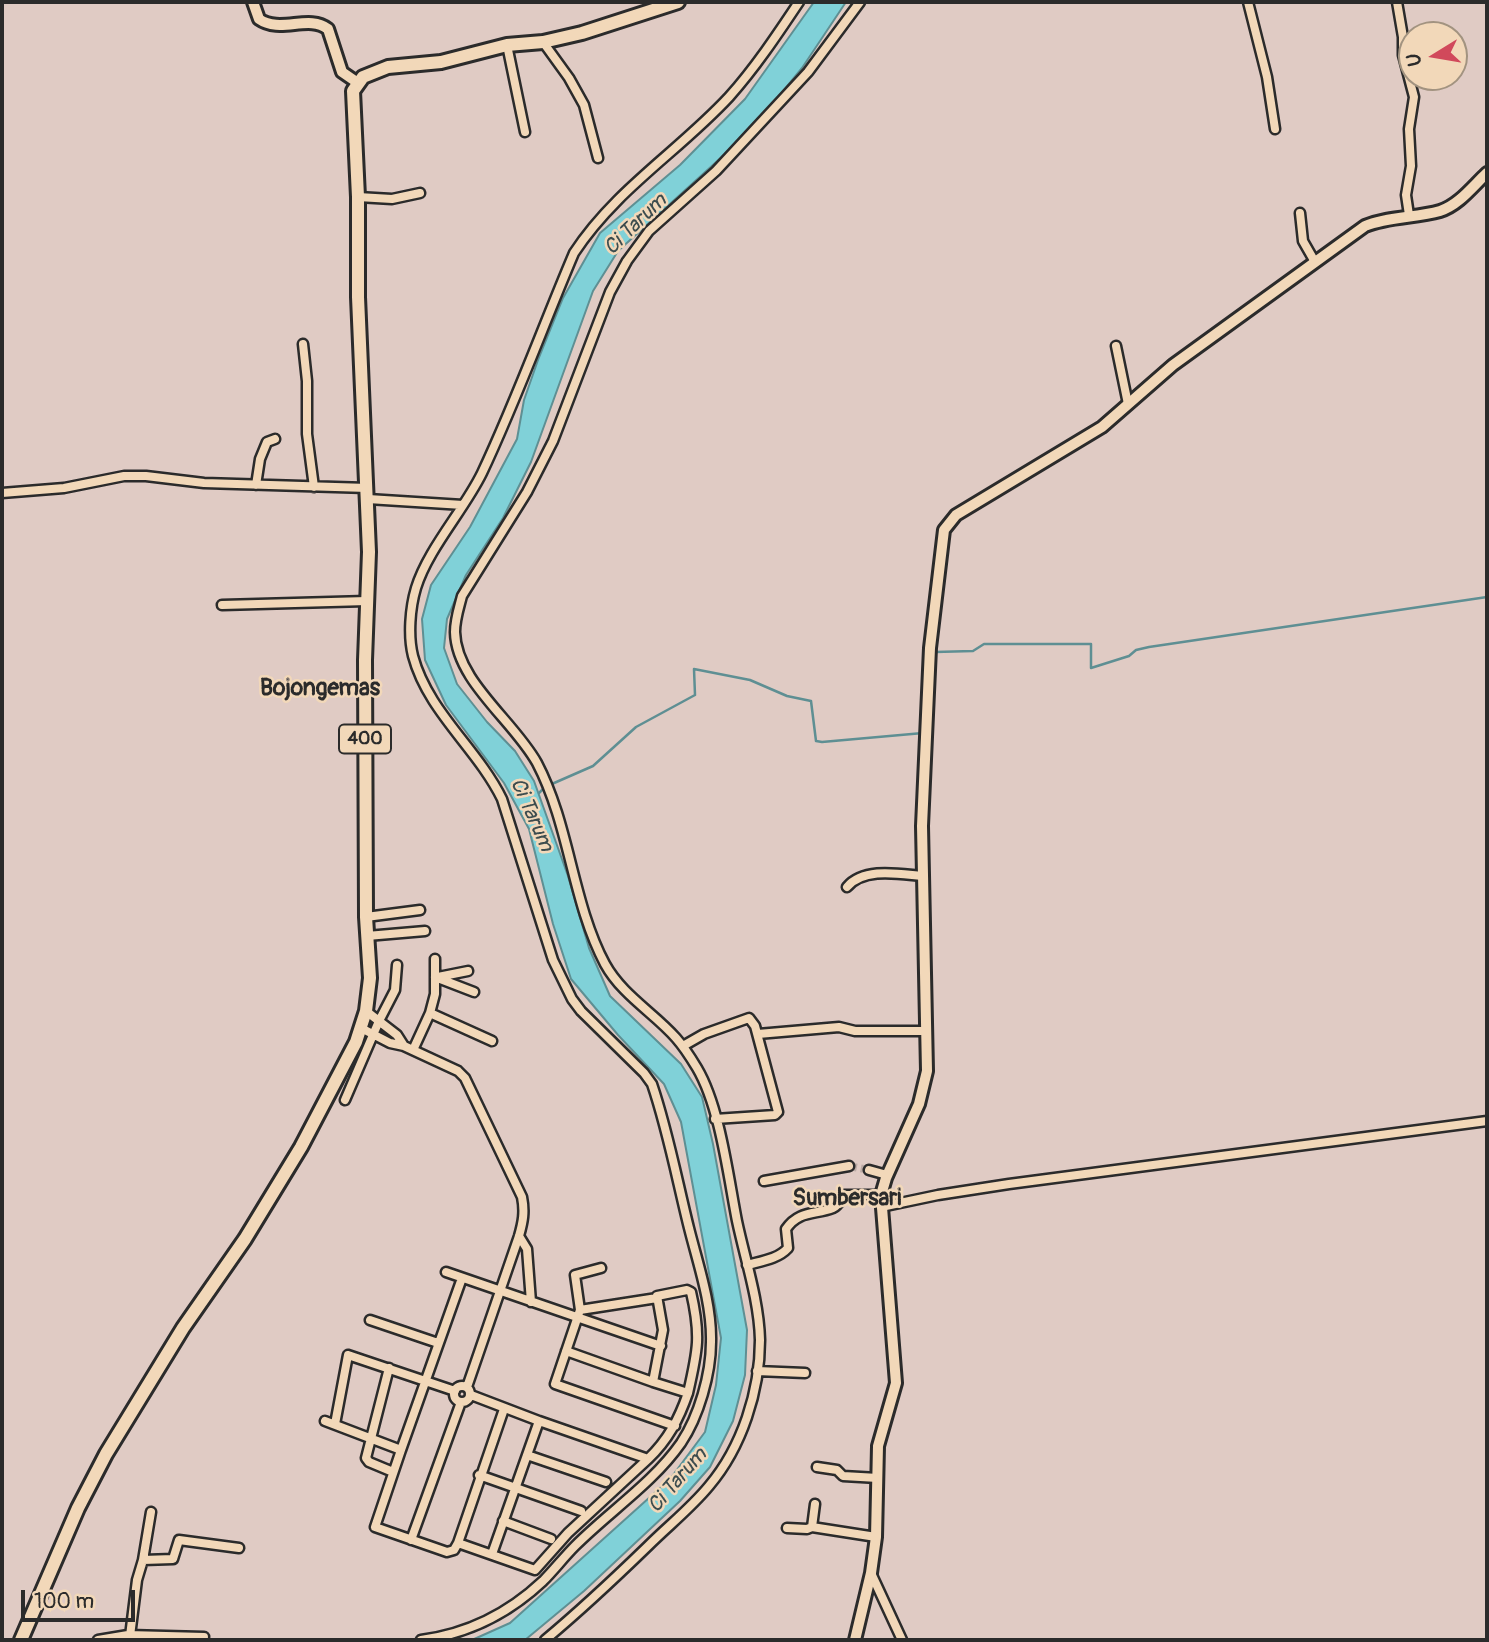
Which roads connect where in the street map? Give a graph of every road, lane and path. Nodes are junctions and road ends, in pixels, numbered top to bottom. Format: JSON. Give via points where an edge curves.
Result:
{"nodes":[{"id":1,"x":253,"y":2,"type":"edge"},
{"id":2,"x":678,"y":2,"type":"edge"},
{"id":3,"x":799,"y":2,"type":"edge"},
{"id":4,"x":860,"y":2,"type":"edge"},
{"id":5,"x":1248,"y":2,"type":"edge"},
{"id":6,"x":1397,"y":2,"type":"edge"},
{"id":7,"x":543,"y":42,"type":"junction"},
{"id":8,"x":507,"y":45,"type":"junction"},
{"id":9,"x":358,"y":83,"type":"junction"},
{"id":10,"x":1275,"y":129,"type":"dead end"},
{"id":11,"x":525,"y":132,"type":"dead end"},
{"id":12,"x":598,"y":158,"type":"dead end"},
{"id":13,"x":1487,"y":173,"type":"edge"},
{"id":14,"x":421,"y":193,"type":"dead end"},
{"id":15,"x":358,"y":197,"type":"junction"},
{"id":16,"x":1300,"y":213,"type":"dead end"},
{"id":17,"x":1409,"y":215,"type":"junction"},
{"id":18,"x":1315,"y":262,"type":"junction"},
{"id":19,"x":303,"y":344,"type":"dead end"},
{"id":20,"x":1116,"y":346,"type":"dead end"},
{"id":21,"x":1128,"y":404,"type":"junction"},
{"id":22,"x":275,"y":439,"type":"dead end"},
{"id":23,"x":256,"y":485,"type":"junction"},
{"id":24,"x":314,"y":487,"type":"junction"},
{"id":25,"x":2,"y":493,"type":"edge"},
{"id":26,"x":368,"y":494,"type":"junction"},
{"id":27,"x":463,"y":505,"type":"junction"},
{"id":28,"x":367,"y":601,"type":"junction"},
{"id":29,"x":222,"y":605,"type":"dead end"},
{"id":30,"x":921,"y":876,"type":"junction"},
{"id":31,"x":848,"y":887,"type":"dead end"},
{"id":32,"x":420,"y":910,"type":"dead end"},
{"id":33,"x":366,"y":917,"type":"junction"},
{"id":34,"x":425,"y":931,"type":"dead end"},
{"id":35,"x":367,"y":936,"type":"junction"},
{"id":36,"x":435,"y":959,"type":"dead end"},
{"id":37,"x":397,"y":965,"type":"dead end"},
{"id":38,"x":468,"y":971,"type":"dead end"},
{"id":39,"x":435,"y":977,"type":"junction"},
{"id":40,"x":474,"y":992,"type":"dead end"},
{"id":41,"x":366,"y":1011,"type":"junction"},
{"id":42,"x":430,"y":1013,"type":"junction"},
{"id":43,"x":379,"y":1021,"type":"junction"},
{"id":44,"x":361,"y":1028,"type":"junction"},
{"id":45,"x":925,"y":1031,"type":"junction"},
{"id":46,"x":758,"y":1034,"type":"junction"},
{"id":47,"x":374,"y":1035,"type":"junction"},
{"id":48,"x":492,"y":1041,"type":"dead end"},
{"id":49,"x":683,"y":1046,"type":"junction"},
{"id":50,"x":408,"y":1048,"type":"junction"},
{"id":51,"x":345,"y":1100,"type":"dead end"},
{"id":52,"x":1487,"y":1121,"type":"edge"},
{"id":53,"x":717,"y":1124,"type":"junction"},
{"id":54,"x":849,"y":1166,"type":"tunnel mouth"},
{"id":55,"x":869,"y":1170,"type":"tunnel mouth"},
{"id":56,"x":887,"y":1175,"type":"junction"},
{"id":57,"x":764,"y":1181,"type":"dead end"},
{"id":58,"x":881,"y":1201,"type":"junction"},
{"id":59,"x":519,"y":1236,"type":"junction"},
{"id":60,"x":747,"y":1265,"type":"junction"},
{"id":61,"x":601,"y":1268,"type":"dead end"},
{"id":62,"x":446,"y":1272,"type":"dead end"},
{"id":63,"x":462,"y":1278,"type":"junction"},
{"id":64,"x":499,"y":1292,"type":"junction"},
{"id":65,"x":657,"y":1298,"type":"junction"},
{"id":66,"x":531,"y":1302,"type":"junction"},
{"id":67,"x":578,"y":1314,"type":"junction"},
{"id":68,"x":370,"y":1320,"type":"dead end"},
{"id":69,"x":438,"y":1343,"type":"junction"},
{"id":70,"x":661,"y":1346,"type":"junction"},
{"id":71,"x":566,"y":1351,"type":"junction"},
{"id":72,"x":389,"y":1368,"type":"junction"},
{"id":73,"x":758,"y":1371,"type":"junction"},
{"id":74,"x":805,"y":1373,"type":"dead end"},
{"id":75,"x":424,"y":1380,"type":"junction"},
{"id":76,"x":653,"y":1382,"type":"junction"},
{"id":77,"x":455,"y":1391,"type":"junction"},
{"id":78,"x":469,"y":1391,"type":"junction"},
{"id":79,"x":688,"y":1393,"type":"junction"},
{"id":80,"x":461,"y":1402,"type":"junction"},
{"id":81,"x":504,"y":1409,"type":"junction"},
{"id":82,"x":325,"y":1421,"type":"dead end"},
{"id":83,"x":540,"y":1421,"type":"junction"},
{"id":84,"x":335,"y":1424,"type":"junction"},
{"id":85,"x":675,"y":1426,"type":"junction"},
{"id":86,"x":370,"y":1437,"type":"junction"},
{"id":87,"x":401,"y":1450,"type":"junction"},
{"id":88,"x":527,"y":1455,"type":"junction"},
{"id":89,"x":648,"y":1459,"type":"junction"},
{"id":90,"x":817,"y":1467,"type":"dead end"},
{"id":91,"x":393,"y":1472,"type":"junction"},
{"id":92,"x":480,"y":1475,"type":"junction"},
{"id":93,"x":878,"y":1478,"type":"junction"},
{"id":94,"x":606,"y":1482,"type":"dead end"},
{"id":95,"x":515,"y":1488,"type":"junction"},
{"id":96,"x":815,"y":1504,"type":"dead end"},
{"id":97,"x":582,"y":1511,"type":"dead end"},
{"id":98,"x":151,"y":1512,"type":"dead end"},
{"id":99,"x":503,"y":1521,"type":"junction"},
{"id":100,"x":812,"y":1527,"type":"junction"},
{"id":101,"x":787,"y":1528,"type":"dead end"},
{"id":102,"x":876,"y":1537,"type":"junction"},
{"id":103,"x":551,"y":1539,"type":"dead end"},
{"id":104,"x":411,"y":1540,"type":"junction"},
{"id":105,"x":458,"y":1543,"type":"junction"},
{"id":106,"x":239,"y":1548,"type":"dead end"},
{"id":107,"x":492,"y":1554,"type":"junction"},
{"id":108,"x":143,"y":1560,"type":"junction"},
{"id":109,"x":871,"y":1573,"type":"junction"},
{"id":110,"x":130,"y":1636,"type":"junction"},
{"id":111,"x":204,"y":1637,"type":"dead end"},
{"id":112,"x":21,"y":1640,"type":"edge"},
{"id":113,"x":98,"y":1640,"type":"edge"},
{"id":114,"x":422,"y":1640,"type":"edge"},
{"id":115,"x":545,"y":1640,"type":"edge"},
{"id":116,"x":855,"y":1640,"type":"edge"},
{"id":117,"x":902,"y":1640,"type":"edge"}],
"edges":[{"from":1,"to":9,"type":"street","via":[[259,19],[269,25],[317,23],[328,29],[342,72]]},
{"from":2,"to":7,"type":"main road"},
{"from":3,"to":27,"type":"street","via":[[728,97],[589,230],[574,253],[481,474]]},
{"from":4,"to":49,"type":"street","via":[[808,72],[716,170],[649,231],[627,261],[610,292],[554,441],[462,596],[457,615],[462,664],[519,736],[548,788],[586,916],[605,963],[623,989]]},
{"from":5,"to":10,"type":"street","via":[[1268,77]]},
{"from":6,"to":17,"type":"street","via":[[1414,97],[1406,195]]},
{"from":7,"to":8,"type":"main road"},
{"from":7,"to":12,"type":"street","via":[[584,105]]},
{"from":8,"to":9,"type":"main road","via":[[441,62],[388,67],[363,76]]},
{"from":8,"to":11,"type":"street"},
{"from":9,"to":15,"type":"main road","number":"400","via":[[352,100]]},
{"from":13,"to":17,"type":"street","via":[[1453,205]]},
{"from":14,"to":15,"type":"street","via":[[393,199]]},
{"from":15,"to":26,"type":"main road","number":"400"},
{"from":16,"to":18,"type":"street","via":[[1303,241]]},
{"from":17,"to":18,"type":"street","via":[[1365,226]]},
{"from":18,"to":21,"type":"street","via":[[1173,365]]},
{"from":19,"to":24,"type":"street"},
{"from":20,"to":21,"type":"street"},
{"from":21,"to":30,"type":"street","via":[[1101,428],[956,515],[944,530],[930,648]]},
{"from":22,"to":23,"type":"street","via":[[267,442]]},
{"from":23,"to":24,"type":"street"},
{"from":23,"to":25,"type":"street","via":[[124,476],[64,488]]},
{"from":24,"to":26,"type":"street"},
{"from":26,"to":27,"type":"street"},
{"from":26,"to":28,"type":"main road","number":"400"},
{"from":27,"to":114,"type":"street","via":[[416,587],[412,654],[429,695],[493,780],[502,799],[562,982],[582,1011],[652,1084],[701,1276],[711,1342],[692,1422],[667,1460],[518,1601],[470,1629]]},
{"from":28,"to":29,"type":"street"},
{"from":28,"to":33,"type":"main road","number":"400"},
{"from":30,"to":31,"type":"street","via":[[875,874],[860,877]]},
{"from":30,"to":45,"type":"street"},
{"from":32,"to":33,"type":"street"},
{"from":33,"to":35,"type":"main road","number":"400"},
{"from":34,"to":35,"type":"street"},
{"from":35,"to":41,"type":"main road","number":"400","via":[[370,978]]},
{"from":36,"to":39,"type":"street"},
{"from":37,"to":43,"type":"street","via":[[395,990]]},
{"from":38,"to":39,"type":"street"},
{"from":39,"to":40,"type":"street"},
{"from":39,"to":42,"type":"street"},
{"from":41,"to":43,"type":"street"},
{"from":41,"to":44,"type":"main road","number":"400"},
{"from":42,"to":48,"type":"street"},
{"from":42,"to":50,"type":"street"},
{"from":43,"to":47,"type":"street"},
{"from":43,"to":50,"type":"street"},
{"from":44,"to":47,"type":"street"},
{"from":44,"to":112,"type":"main road","number":"400","via":[[274,1193],[106,1454]]},
{"from":45,"to":46,"type":"street","via":[[839,1027]]},
{"from":45,"to":56,"type":"street","via":[[925,1084]]},
{"from":46,"to":49,"type":"street","via":[[750,1017]]},
{"from":46,"to":53,"type":"street","via":[[778,1112]]},
{"from":47,"to":50,"type":"street"},
{"from":47,"to":51,"type":"street"},
{"from":49,"to":53,"type":"street","via":[[704,1082]]},
{"from":50,"to":59,"type":"street","via":[[465,1078],[522,1197],[524,1219]]},
{"from":52,"to":58,"type":"street"},
{"from":53,"to":60,"type":"street"},
{"from":54,"to":57,"type":"street"},
{"from":55,"to":56,"type":"street"},
{"from":56,"to":58,"type":"street"},
{"from":58,"to":60,"type":"street","via":[[844,1195],[832,1209],[798,1216],[786,1229],[786,1251]]},
{"from":58,"to":93,"type":"street","via":[[896,1383],[878,1446]]},
{"from":59,"to":64,"type":"street"},
{"from":59,"to":66,"type":"street","via":[[527,1248]]},
{"from":60,"to":73,"type":"street","via":[[760,1338]]},
{"from":61,"to":67,"type":"street","via":[[575,1275]]},
{"from":62,"to":63,"type":"street"},
{"from":63,"to":64,"type":"street"},
{"from":63,"to":69,"type":"street"},
{"from":64,"to":66,"type":"street"},
{"from":64,"to":78,"type":"street"},
{"from":65,"to":67,"type":"street"},
{"from":65,"to":70,"type":"street"},
{"from":65,"to":79,"type":"street","via":[[691,1292],[699,1334]]},
{"from":66,"to":67,"type":"street"},
{"from":67,"to":70,"type":"street"},
{"from":67,"to":71,"type":"street"},
{"from":68,"to":69,"type":"street"},
{"from":69,"to":75,"type":"street"},
{"from":70,"to":76,"type":"street"},
{"from":71,"to":76,"type":"street"},
{"from":71,"to":85,"type":"street","via":[[554,1380],[557,1386]]},
{"from":72,"to":75,"type":"street"},
{"from":72,"to":84,"type":"street","via":[[348,1355]]},
{"from":72,"to":86,"type":"street"},
{"from":73,"to":74,"type":"street"},
{"from":73,"to":115,"type":"street","via":[[745,1423],[710,1486]]},
{"from":75,"to":77,"type":"street"},
{"from":75,"to":87,"type":"street"},
{"from":76,"to":79,"type":"street"},
{"from":77,"to":78,"type":"street","via":[[458,1386]]},
{"from":77,"to":80,"type":"street"},
{"from":78,"to":80,"type":"street","via":[[469,1400]]},
{"from":78,"to":81,"type":"street"},
{"from":79,"to":85,"type":"street"},
{"from":80,"to":104,"type":"street"},
{"from":81,"to":83,"type":"street"},
{"from":81,"to":92,"type":"street"},
{"from":82,"to":84,"type":"street"},
{"from":83,"to":88,"type":"street"},
{"from":83,"to":89,"type":"street"},
{"from":84,"to":86,"type":"street"},
{"from":85,"to":89,"type":"street"},
{"from":86,"to":87,"type":"street"},
{"from":86,"to":91,"type":"street","via":[[366,1460]]},
{"from":87,"to":91,"type":"street"},
{"from":88,"to":94,"type":"street"},
{"from":88,"to":95,"type":"street"},
{"from":89,"to":107,"type":"street","via":[[536,1569]]},
{"from":90,"to":93,"type":"street","via":[[837,1470],[843,1476]]},
{"from":91,"to":104,"type":"street","via":[[371,1525]]},
{"from":92,"to":95,"type":"street"},
{"from":92,"to":105,"type":"street"},
{"from":93,"to":102,"type":"street"},
{"from":95,"to":97,"type":"street"},
{"from":95,"to":99,"type":"street"},
{"from":96,"to":100,"type":"street"},
{"from":98,"to":108,"type":"street"},
{"from":99,"to":103,"type":"street"},
{"from":99,"to":107,"type":"street"},
{"from":100,"to":101,"type":"street"},
{"from":100,"to":102,"type":"street"},
{"from":102,"to":109,"type":"street"},
{"from":104,"to":105,"type":"street","via":[[447,1552]]},
{"from":105,"to":107,"type":"street"},
{"from":106,"to":108,"type":"street","via":[[179,1540],[173,1559]]},
{"from":108,"to":110,"type":"street"},
{"from":109,"to":116,"type":"street"},
{"from":109,"to":117,"type":"street"},
{"from":110,"to":111,"type":"street"},
{"from":110,"to":113,"type":"street"}]}
